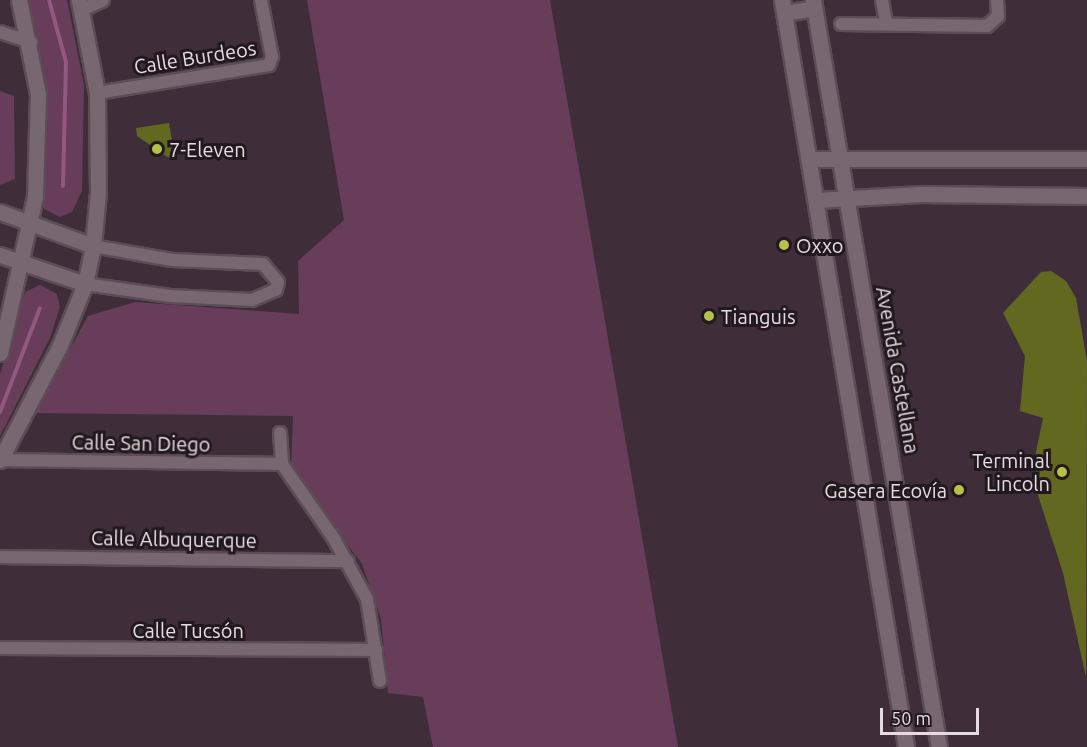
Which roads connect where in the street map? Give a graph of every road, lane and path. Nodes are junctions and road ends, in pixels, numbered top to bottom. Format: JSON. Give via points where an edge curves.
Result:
{"nodes":[{"id":1,"x":20,"y":0,"type":"edge"},
{"id":2,"x":103,"y":0,"type":"edge"},
{"id":3,"x":261,"y":0,"type":"edge"},
{"id":4,"x":882,"y":0,"type":"edge"},
{"id":5,"x":997,"y":0,"type":"edge"},
{"id":6,"x":814,"y":4,"type":"edge"},
{"id":7,"x":80,"y":5,"type":"edge"},
{"id":8,"x":783,"y":7,"type":"edge"},
{"id":9,"x":886,"y":23,"type":"junction"},
{"id":10,"x":841,"y":24,"type":"dead end"},
{"id":11,"x":0,"y":32,"type":"edge"},
{"id":12,"x":31,"y":42,"type":"junction"},
{"id":13,"x":97,"y":93,"type":"junction"},
{"id":14,"x":812,"y":159,"type":"junction"},
{"id":15,"x":1087,"y":159,"type":"edge"},
{"id":16,"x":841,"y":160,"type":"junction"},
{"id":17,"x":1087,"y":196,"type":"edge"},
{"id":18,"x":847,"y":198,"type":"junction"},
{"id":19,"x":817,"y":200,"type":"junction"},
{"id":20,"x":0,"y":212,"type":"edge"},
{"id":21,"x":29,"y":225,"type":"junction"},
{"id":22,"x":93,"y":246,"type":"junction"},
{"id":23,"x":0,"y":255,"type":"edge"},
{"id":24,"x":22,"y":264,"type":"junction"},
{"id":25,"x":85,"y":284,"type":"junction"},
{"id":26,"x":0,"y":353,"type":"edge"},
{"id":27,"x":280,"y":433,"type":"dead end"},
{"id":28,"x":0,"y":460,"type":"edge"},
{"id":29,"x":282,"y":464,"type":"junction"},
{"id":30,"x":0,"y":557,"type":"edge"},
{"id":31,"x":348,"y":561,"type":"junction"},
{"id":32,"x":0,"y":648,"type":"edge"},
{"id":33,"x":376,"y":650,"type":"junction"},
{"id":34,"x":380,"y":681,"type":"dead end"},
{"id":35,"x":906,"y":747,"type":"edge"},
{"id":36,"x":939,"y":747,"type":"edge"}],
"edges":[{"from":1,"to":12,"type":"street"},
{"from":2,"to":7,"type":"street"},
{"from":3,"to":13,"type":"street","name":"Calle Burdeos","via":[[272,57],[269,65]]},
{"from":4,"to":9,"type":"street"},
{"from":5,"to":9,"type":"street","via":[[998,16],[987,26]]},
{"from":6,"to":8,"type":"street"},
{"from":6,"to":16,"type":"street","name":"Avenida Castellana"},
{"from":7,"to":13,"type":"street"},
{"from":8,"to":14,"type":"street"},
{"from":9,"to":10,"type":"street"},
{"from":11,"to":12,"type":"street"},
{"from":12,"to":21,"type":"street","via":[[38,94],[35,196]]},
{"from":13,"to":22,"type":"street","via":[[98,192]]},
{"from":14,"to":16,"type":"street"},
{"from":14,"to":19,"type":"street"},
{"from":15,"to":16,"type":"street"},
{"from":16,"to":18,"type":"street","name":"Avenida Castellana"},
{"from":17,"to":18,"type":"street"},
{"from":18,"to":19,"type":"street"},
{"from":18,"to":36,"type":"street","name":"Avenida Castellana"},
{"from":19,"to":35,"type":"street"},
{"from":20,"to":21,"type":"street"},
{"from":21,"to":22,"type":"street"},
{"from":21,"to":24,"type":"street"},
{"from":22,"to":25,"type":"street"},
{"from":22,"to":25,"type":"street","via":[[172,260],[263,264],[278,282],[276,290],[252,300],[170,296]]},
{"from":23,"to":24,"type":"street"},
{"from":24,"to":25,"type":"street"},
{"from":24,"to":26,"type":"street"},
{"from":25,"to":28,"type":"street","via":[[60,345]]},
{"from":27,"to":29,"type":"street"},
{"from":28,"to":29,"type":"street","name":"Calle San Diego"},
{"from":29,"to":31,"type":"street"},
{"from":30,"to":31,"type":"street","name":"Calle Albuquerque"},
{"from":31,"to":33,"type":"street","via":[[367,599]]},
{"from":32,"to":33,"type":"street","name":"Calle Tucsón"},
{"from":33,"to":34,"type":"street"}]}
